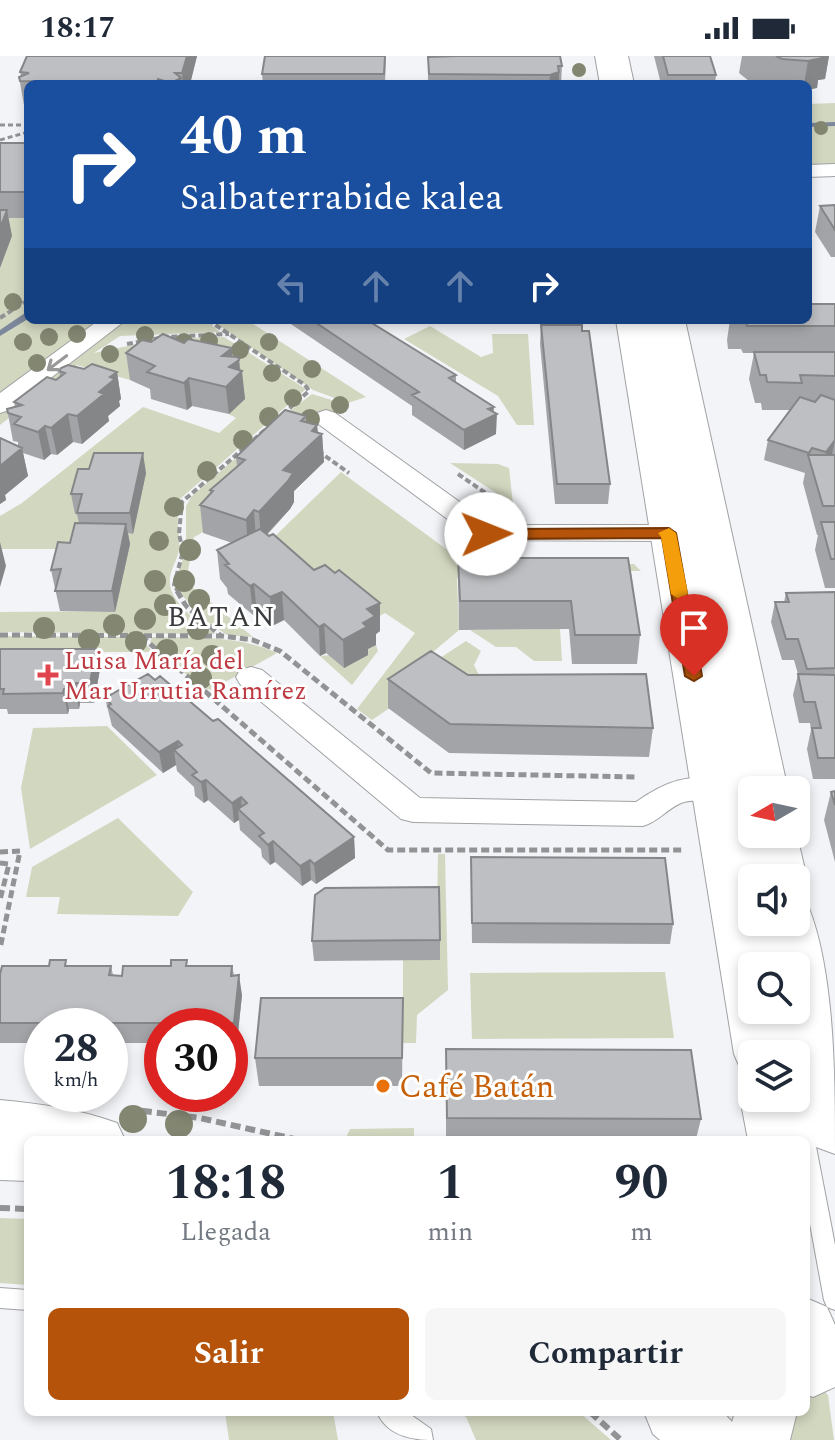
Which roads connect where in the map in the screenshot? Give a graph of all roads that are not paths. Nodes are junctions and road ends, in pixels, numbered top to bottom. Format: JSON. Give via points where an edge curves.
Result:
{"nodes":[{"id":1,"x":585,"y":56,"type":"edge"},
{"id":2,"x":600,"y":56,"type":"edge"},
{"id":3,"x":615,"y":56,"type":"edge"},
{"id":4,"x":589,"y":80,"type":"edge"},
{"id":5,"x":604,"y":80,"type":"edge"},
{"id":6,"x":620,"y":80,"type":"edge"},
{"id":7,"x":835,"y":170,"type":"edge"},
{"id":8,"x":812,"y":171,"type":"edge"},
{"id":9,"x":109,"y":324,"type":"edge"},
{"id":10,"x":633,"y":324,"type":"edge"},
{"id":11,"x":651,"y":324,"type":"edge"},
{"id":12,"x":670,"y":324,"type":"edge"},
{"id":13,"x":0,"y":405,"type":"edge"},
{"id":14,"x":325,"y":406,"type":"road end"},
{"id":15,"x":669,"y":533,"type":"junction"},
{"id":16,"x":251,"y":677,"type":"dead end"},
{"id":17,"x":762,"y":776,"type":"edge"},
{"id":18,"x":714,"y":790,"type":"junction"},
{"id":19,"x":752,"y":864,"type":"edge"},
{"id":20,"x":795,"y":936,"type":"edge"},
{"id":21,"x":758,"y":1040,"type":"edge"},
{"id":22,"x":770,"y":1112,"type":"edge"},
{"id":23,"x":799,"y":1112,"type":"edge"},
{"id":24,"x":0,"y":1124,"type":"edge"},
{"id":25,"x":110,"y":1124,"type":"edge"},
{"id":26,"x":835,"y":1130,"type":"edge"},
{"id":27,"x":774,"y":1136,"type":"edge"},
{"id":28,"x":803,"y":1136,"type":"edge"},
{"id":29,"x":0,"y":1156,"type":"edge"},
{"id":30,"x":24,"y":1157,"type":"edge"},
{"id":31,"x":810,"y":1169,"type":"edge"},
{"id":32,"x":0,"y":1298,"type":"edge"},
{"id":33,"x":24,"y":1300,"type":"edge"},
{"id":34,"x":835,"y":1300,"type":"edge"},
{"id":35,"x":394,"y":1416,"type":"edge"},
{"id":36,"x":680,"y":1416,"type":"edge"},
{"id":37,"x":765,"y":1416,"type":"edge"},
{"id":38,"x":423,"y":1437,"type":"dead end"},
{"id":39,"x":708,"y":1440,"type":"edge"},
{"id":40,"x":759,"y":1440,"type":"edge"}],
"edges":[{"from":1,"to":4,"type":"street"},
{"from":2,"to":5,"type":"lane"},
{"from":3,"to":6,"type":"street"},
{"from":7,"to":8,"type":"street"},
{"from":9,"to":13,"type":"street","one_way":true},
{"from":10,"to":15,"type":"street"},
{"from":11,"to":19,"type":"lane"},
{"from":12,"to":17,"type":"street"},
{"from":14,"to":15,"type":"street","via":[[486,534]]},
{"from":15,"to":18,"type":"street"},
{"from":16,"to":18,"type":"street","via":[[413,810],[643,814],[675,791]]},
{"from":18,"to":21,"type":"street"},
{"from":20,"to":26,"type":"street"},
{"from":22,"to":27,"type":"street"},
{"from":23,"to":28,"type":"lane"},
{"from":24,"to":25,"type":"street"},
{"from":29,"to":30,"type":"street"},
{"from":31,"to":34,"type":"lane"},
{"from":32,"to":33,"type":"lane"},
{"from":35,"to":38,"type":"lane"},
{"from":36,"to":39,"type":"street"},
{"from":37,"to":40,"type":"street"}]}
